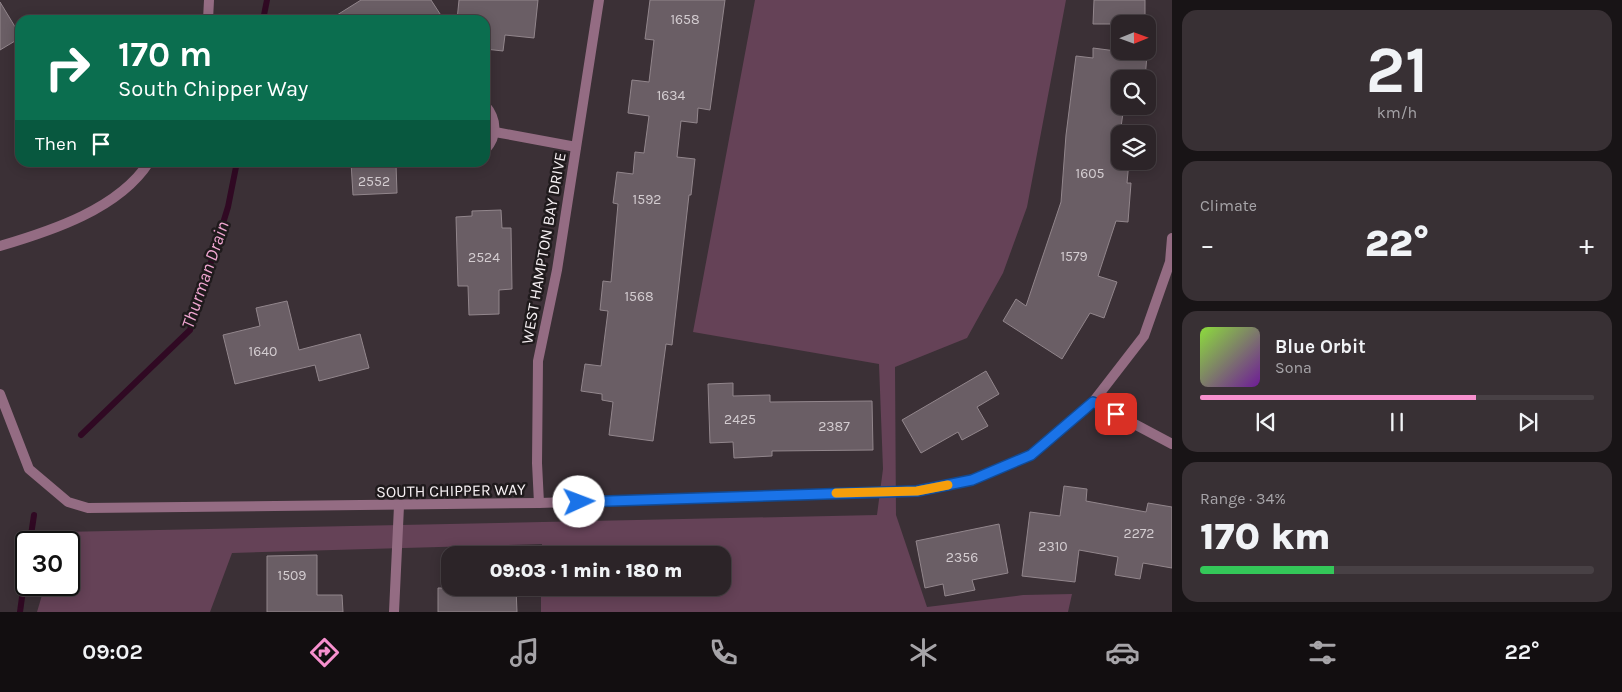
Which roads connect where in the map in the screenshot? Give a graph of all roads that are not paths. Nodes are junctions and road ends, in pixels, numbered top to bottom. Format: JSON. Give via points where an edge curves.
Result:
{"nodes":[{"id":1,"x":209,"y":0,"type":"edge"},
{"id":2,"x":599,"y":0,"type":"edge"},
{"id":3,"x":208,"y":15,"type":"edge"},
{"id":4,"x":490,"y":111,"type":"edge"},
{"id":5,"x":495,"y":132,"type":"junction"},
{"id":6,"x":490,"y":144,"type":"edge"},
{"id":7,"x":576,"y":147,"type":"junction"},
{"id":8,"x":145,"y":167,"type":"edge"},
{"id":9,"x":1172,"y":238,"type":"edge"},
{"id":10,"x":0,"y":246,"type":"edge"},
{"id":11,"x":0,"y":394,"type":"edge"},
{"id":12,"x":1093,"y":402,"type":"junction"},
{"id":13,"x":1172,"y":444,"type":"edge"},
{"id":14,"x":539,"y":503,"type":"junction"},
{"id":15,"x":399,"y":506,"type":"junction"},
{"id":16,"x":394,"y":612,"type":"edge"}],
"edges":[{"from":1,"to":3,"type":"street"},
{"from":2,"to":7,"type":"street","name":"WEST HAMPTON BAY DRIVE"},
{"from":4,"to":5,"type":"street"},
{"from":5,"to":6,"type":"street"},
{"from":5,"to":7,"type":"street"},
{"from":7,"to":14,"type":"street","name":"WEST HAMPTON BAY DRIVE","via":[[538,361]]},
{"from":8,"to":10,"type":"street","via":[[122,193],[92,210],[39,234]]},
{"from":9,"to":12,"type":"street","name":"SOUTH CHIPPER WAY","via":[[1170,262],[1144,336]]},
{"from":11,"to":15,"type":"street","name":"SOUTH CHIPPER WAY","via":[[29,468],[68,502],[88,508]]},
{"from":12,"to":13,"type":"street"},
{"from":12,"to":14,"type":"street","name":"SOUTH CHIPPER WAY","via":[[1031,455],[972,480],[917,491]]},
{"from":14,"to":15,"type":"street","name":"SOUTH CHIPPER WAY"},
{"from":15,"to":16,"type":"street"}]}
